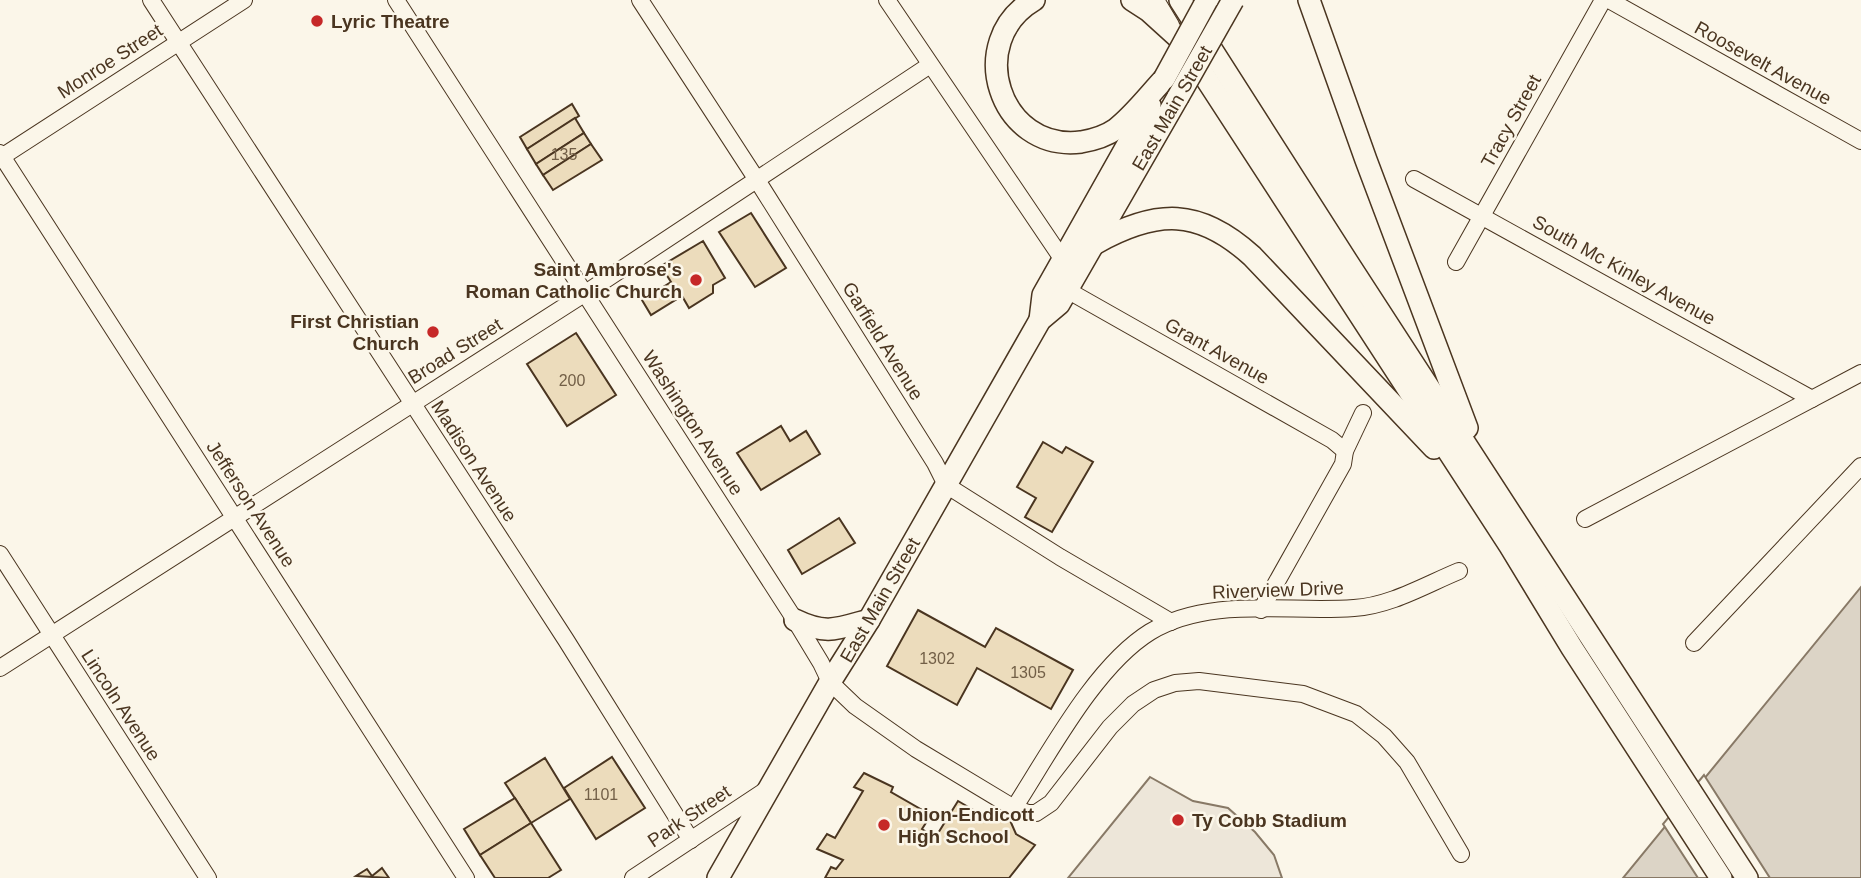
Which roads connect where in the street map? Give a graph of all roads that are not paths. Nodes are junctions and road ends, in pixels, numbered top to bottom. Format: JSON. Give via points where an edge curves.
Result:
{"nodes":[{"id":1,"x":151,"y":0,"type":"edge"},
{"id":2,"x":244,"y":0,"type":"edge"},
{"id":3,"x":396,"y":0,"type":"edge"},
{"id":4,"x":640,"y":0,"type":"edge"},
{"id":5,"x":887,"y":0,"type":"edge"},
{"id":6,"x":1034,"y":0,"type":"edge"},
{"id":7,"x":1132,"y":0,"type":"edge"},
{"id":8,"x":1156,"y":0,"type":"edge"},
{"id":9,"x":1180,"y":0,"type":"edge"},
{"id":10,"x":1207,"y":0,"type":"edge"},
{"id":11,"x":1233,"y":0,"type":"edge"},
{"id":12,"x":1309,"y":0,"type":"edge"},
{"id":13,"x":1603,"y":0,"type":"edge"},
{"id":14,"x":1609,"y":0,"type":"edge"},
{"id":15,"x":1181,"y":40,"type":"junction"},
{"id":16,"x":178,"y":42,"type":"junction"},
{"id":17,"x":930,"y":65,"type":"junction"},
{"id":18,"x":1164,"y":79,"type":"junction"},
{"id":19,"x":1861,"y":141,"type":"edge"},
{"id":20,"x":1,"y":156,"type":"edge"},
{"id":21,"x":1415,"y":179,"type":"dead end"},
{"id":22,"x":757,"y":180,"type":"junction"},
{"id":23,"x":1482,"y":215,"type":"junction"},
{"id":24,"x":1094,"y":244,"type":"junction"},
{"id":25,"x":1063,"y":260,"type":"junction"},
{"id":26,"x":1455,"y":262,"type":"dead end"},
{"id":27,"x":1067,"y":290,"type":"junction"},
{"id":28,"x":584,"y":294,"type":"junction"},
{"id":29,"x":1040,"y":320,"type":"junction"},
{"id":30,"x":1861,"y":373,"type":"edge"},
{"id":31,"x":1812,"y":399,"type":"junction"},
{"id":32,"x":411,"y":404,"type":"junction"},
{"id":33,"x":1363,"y":412,"type":"dead end"},
{"id":34,"x":1345,"y":451,"type":"junction"},
{"id":35,"x":1861,"y":466,"type":"edge"},
{"id":36,"x":1465,"y":477,"type":"junction"},
{"id":37,"x":946,"y":485,"type":"junction"},
{"id":38,"x":1497,"y":490,"type":"junction"},
{"id":39,"x":234,"y":516,"type":"junction"},
{"id":40,"x":1585,"y":519,"type":"dead end"},
{"id":41,"x":0,"y":554,"type":"edge"},
{"id":42,"x":1459,"y":571,"type":"dead end"},
{"id":43,"x":1261,"y":610,"type":"junction"},
{"id":44,"x":795,"y":620,"type":"junction"},
{"id":45,"x":869,"y":621,"type":"junction"},
{"id":46,"x":1171,"y":622,"type":"junction"},
{"id":47,"x":51,"y":635,"type":"junction"},
{"id":48,"x":1694,"y":643,"type":"dead end"},
{"id":49,"x":0,"y":668,"type":"edge"},
{"id":50,"x":830,"y":682,"type":"junction"},
{"id":51,"x":768,"y":789,"type":"junction"},
{"id":52,"x":1014,"y":807,"type":"junction"},
{"id":53,"x":691,"y":840,"type":"junction"},
{"id":54,"x":1461,"y":853,"type":"dead end"},
{"id":55,"x":643,"y":876,"type":"edge"},
{"id":56,"x":208,"y":878,"type":"edge"},
{"id":57,"x":466,"y":878,"type":"edge"},
{"id":58,"x":718,"y":878,"type":"edge"},
{"id":59,"x":1721,"y":878,"type":"edge"},
{"id":60,"x":1747,"y":878,"type":"edge"}],
"edges":[{"from":1,"to":16,"type":"street","name":"Madison Avenue"},
{"from":2,"to":16,"type":"street","name":"Monroe Street"},
{"from":3,"to":28,"type":"street","name":"Washington Avenue"},
{"from":4,"to":22,"type":"street","name":"Garfield Avenue"},
{"from":5,"to":17,"type":"street"},
{"from":6,"to":18,"type":"main road","via":[[1015,14],[1006,28],[996,61],[1005,102],[1032,131],[1071,143],[1104,136],[1117,129]]},
{"from":7,"to":15,"type":"main road"},
{"from":8,"to":15,"type":"street"},
{"from":9,"to":38,"type":"main road"},
{"from":10,"to":18,"type":"main road","name":"East Main Street","bridge":true},
{"from":11,"to":24,"type":"main road","name":"East Main Street","bridge":true},
{"from":12,"to":38,"type":"main road","via":[[1464,423]]},
{"from":13,"to":23,"type":"street","name":"Tracy Street"},
{"from":14,"to":19,"type":"street","name":"Roosevelt Avenue"},
{"from":15,"to":36,"type":"main road"},
{"from":16,"to":20,"type":"street","name":"Monroe Street"},
{"from":16,"to":32,"type":"street","name":"Madison Avenue"},
{"from":17,"to":22,"type":"street","name":"Broad Street"},
{"from":17,"to":25,"type":"street"},
{"from":18,"to":25,"type":"main road","name":"East Main Street"},
{"from":20,"to":39,"type":"street","name":"Jefferson Avenue"},
{"from":21,"to":23,"type":"street","name":"South Mc Kinley Avenue"},
{"from":22,"to":28,"type":"street","name":"Broad Street"},
{"from":22,"to":37,"type":"street","name":"Garfield Avenue"},
{"from":23,"to":26,"type":"street","name":"Tracy Street"},
{"from":23,"to":31,"type":"street","name":"South Mc Kinley Avenue"},
{"from":24,"to":27,"type":"main road","name":"East Main Street"},
{"from":24,"to":36,"type":"main road","via":[[1123,228],[1165,219],[1193,220],[1216,228],[1252,257]]},
{"from":25,"to":29,"type":"main road","name":"East Main Street","via":[[1043,295]]},
{"from":27,"to":29,"type":"main road","name":"East Main Street"},
{"from":27,"to":34,"type":"street","name":"Grant Avenue"},
{"from":28,"to":32,"type":"street","name":"Broad Street"},
{"from":28,"to":44,"type":"street","name":"Washington Avenue"},
{"from":29,"to":37,"type":"main road","name":"East Main Street"},
{"from":30,"to":31,"type":"street"},
{"from":31,"to":40,"type":"street"},
{"from":32,"to":39,"type":"street","name":"Broad Street"},
{"from":32,"to":53,"type":"street","name":"Madison Avenue"},
{"from":33,"to":34,"type":"street"},
{"from":34,"to":43,"type":"street","via":[[1343,464]]},
{"from":35,"to":48,"type":"street"},
{"from":36,"to":59,"type":"main road"},
{"from":37,"to":45,"type":"main road","name":"East Main Street"},
{"from":37,"to":46,"type":"street","name":"Garfield Avenue"},
{"from":38,"to":60,"type":"main road"},
{"from":39,"to":47,"type":"street","name":"Broad Street"},
{"from":39,"to":57,"type":"street","name":"Jefferson Avenue"},
{"from":41,"to":47,"type":"street","name":"Lincoln Avenue"},
{"from":42,"to":43,"type":"street","name":"Riverview Drive","via":[[1382,604]]},
{"from":43,"to":46,"type":"street","name":"Riverview Drive","via":[[1225,610]]},
{"from":44,"to":45,"type":"main road","via":[[815,629],[833,630]]},
{"from":44,"to":50,"type":"street","name":"Washington Avenue"},
{"from":45,"to":50,"type":"main road","name":"East Main Street"},
{"from":46,"to":52,"type":"street","name":"Riverview Drive","via":[[1122,655],[1087,695]]},
{"from":47,"to":49,"type":"street","name":"Broad Street"},
{"from":47,"to":56,"type":"street","name":"Lincoln Avenue"},
{"from":50,"to":51,"type":"main road","name":"East Main Street"},
{"from":50,"to":52,"type":"street","name":"Washington Avenue","via":[[855,706],[916,749]]},
{"from":51,"to":53,"type":"street","name":"Park Street"},
{"from":51,"to":58,"type":"main road","name":"East Main Street"},
{"from":52,"to":54,"type":"street","via":[[1036,813],[1051,803],[1133,704],[1154,690],[1199,681],[1303,694],[1356,715],[1384,736],[1407,762]]},
{"from":53,"to":55,"type":"street","name":"Park Street"}]}
